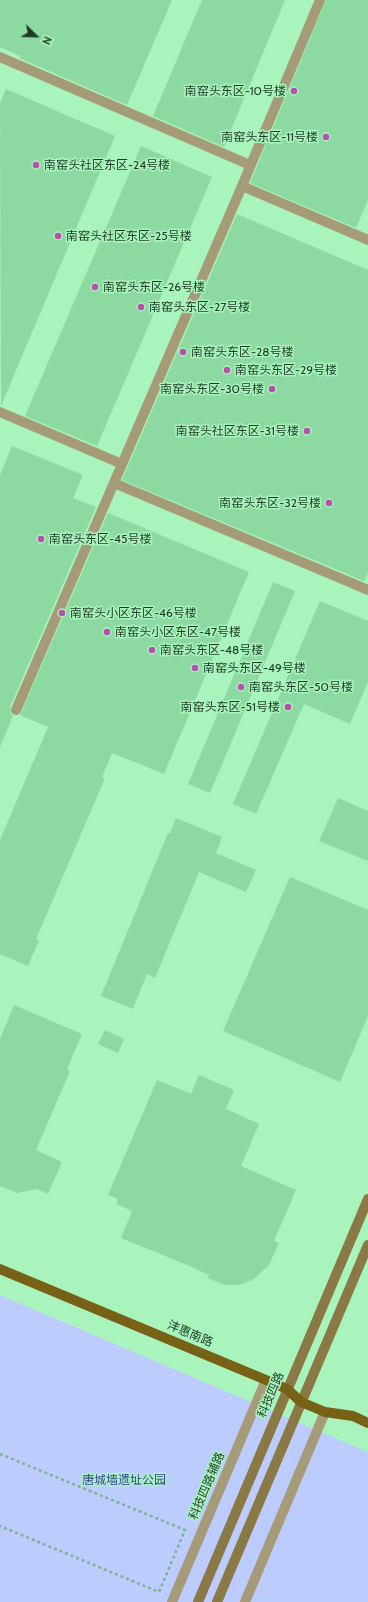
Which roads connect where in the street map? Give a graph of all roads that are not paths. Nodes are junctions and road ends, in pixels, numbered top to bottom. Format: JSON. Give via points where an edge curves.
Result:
{"nodes":[{"id":1,"x":320,"y":0,"type":"edge"},
{"id":2,"x":0,"y":57,"type":"edge"},
{"id":3,"x":250,"y":165,"type":"junction"},
{"id":4,"x":242,"y":186,"type":"junction"},
{"id":5,"x":368,"y":240,"type":"edge"},
{"id":6,"x":0,"y":412,"type":"edge"},
{"id":7,"x":122,"y":464,"type":"junction"},
{"id":8,"x":114,"y":483,"type":"junction"},
{"id":9,"x":368,"y":590,"type":"edge"},
{"id":10,"x":16,"y":710,"type":"dead end"},
{"id":11,"x":368,"y":1199,"type":"edge"},
{"id":12,"x":368,"y":1245,"type":"edge"},
{"id":13,"x":0,"y":1268,"type":"edge"},
{"id":14,"x":266,"y":1380,"type":"junction"},
{"id":15,"x":287,"y":1389,"type":"junction"},
{"id":16,"x":302,"y":1402,"type":"junction"},
{"id":17,"x":325,"y":1412,"type":"junction"},
{"id":18,"x":368,"y":1423,"type":"edge"},
{"id":19,"x":172,"y":1602,"type":"edge"},
{"id":20,"x":198,"y":1602,"type":"edge"},
{"id":21,"x":217,"y":1602,"type":"edge"},
{"id":22,"x":245,"y":1602,"type":"edge"}],
"edges":[{"from":1,"to":3,"type":"street"},
{"from":2,"to":3,"type":"street"},
{"from":3,"to":4,"type":"street"},
{"from":4,"to":5,"type":"street"},
{"from":4,"to":7,"type":"street"},
{"from":6,"to":7,"type":"street"},
{"from":7,"to":8,"type":"street"},
{"from":8,"to":9,"type":"street"},
{"from":8,"to":10,"type":"street"},
{"from":11,"to":15,"type":"street","name":"科技四路"},
{"from":12,"to":16,"type":"street"},
{"from":13,"to":14,"type":"main road","name":"沣惠南路"},
{"from":14,"to":15,"type":"main road","name":"沣惠南路"},
{"from":14,"to":19,"type":"street","name":"科技四路辅路"},
{"from":15,"to":16,"type":"main road","name":"沣惠南路"},
{"from":15,"to":20,"type":"street","name":"科技四路"},
{"from":16,"to":17,"type":"main road","name":"沣惠南路"},
{"from":16,"to":21,"type":"street"},
{"from":17,"to":18,"type":"main road","name":"沣惠南路","via":[[353,1416]]},
{"from":17,"to":22,"type":"street"}]}
